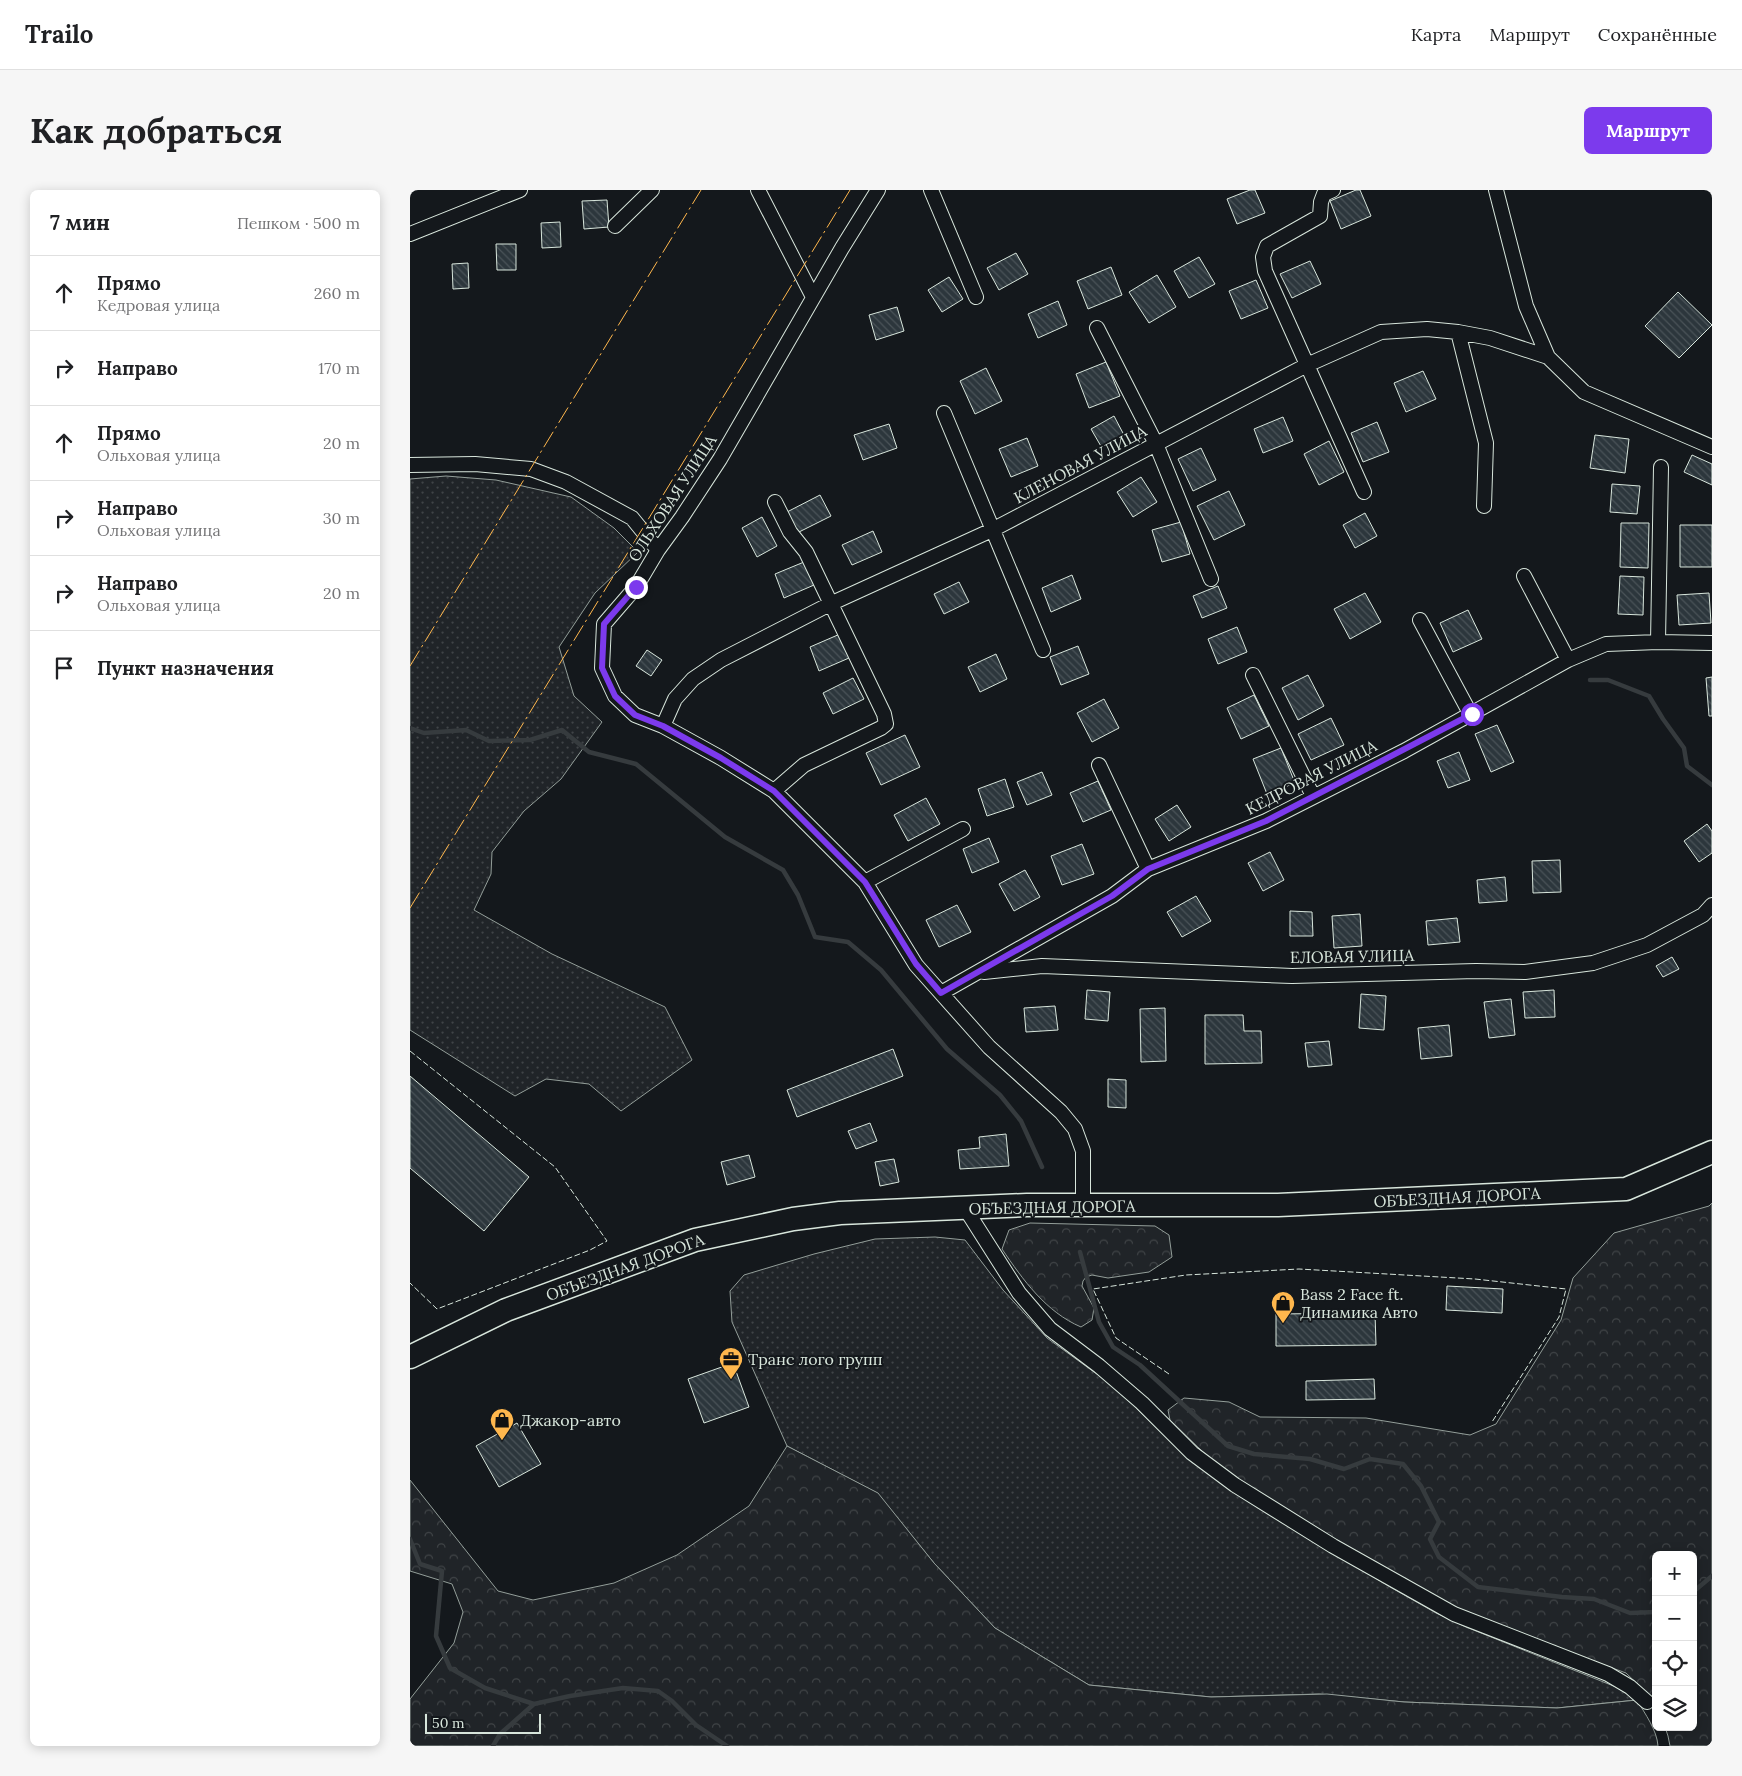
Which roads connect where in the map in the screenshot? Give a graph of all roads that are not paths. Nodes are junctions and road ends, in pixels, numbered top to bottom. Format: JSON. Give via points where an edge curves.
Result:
{"nodes":[{"id":1,"x":520,"y":190,"type":"edge"},
{"id":2,"x":652,"y":190,"type":"edge"},
{"id":3,"x":758,"y":190,"type":"edge"},
{"id":4,"x":878,"y":190,"type":"edge"},
{"id":5,"x":931,"y":190,"type":"edge"},
{"id":6,"x":1333,"y":190,"type":"edge"},
{"id":7,"x":1496,"y":190,"type":"edge"},
{"id":8,"x":614,"y":226,"type":"dead end"},
{"id":9,"x":410,"y":234,"type":"edge"},
{"id":10,"x":813,"y":297,"type":"junction"},
{"id":11,"x":976,"y":297,"type":"dead end"},
{"id":12,"x":1097,"y":328,"type":"dead end"},
{"id":13,"x":1458,"y":332,"type":"junction"},
{"id":14,"x":1548,"y":358,"type":"junction"},
{"id":15,"x":1307,"y":366,"type":"junction"},
{"id":16,"x":944,"y":414,"type":"dead end"},
{"id":17,"x":1156,"y":444,"type":"junction"},
{"id":18,"x":1712,"y":447,"type":"edge"},
{"id":19,"x":410,"y":465,"type":"edge"},
{"id":20,"x":1661,"y":467,"type":"dead end"},
{"id":21,"x":1364,"y":492,"type":"dead end"},
{"id":22,"x":775,"y":502,"type":"dead end"},
{"id":23,"x":1484,"y":506,"type":"dead end"},
{"id":24,"x":992,"y":530,"type":"junction"},
{"id":25,"x":658,"y":550,"type":"junction"},
{"id":26,"x":1524,"y":576,"type":"dead end"},
{"id":27,"x":1211,"y":579,"type":"dead end"},
{"id":28,"x":830,"y":604,"type":"junction"},
{"id":29,"x":1420,"y":620,"type":"dead end"},
{"id":30,"x":1658,"y":642,"type":"junction"},
{"id":31,"x":1712,"y":644,"type":"edge"},
{"id":32,"x":1043,"y":650,"type":"dead end"},
{"id":33,"x":1568,"y":660,"type":"junction"},
{"id":34,"x":1252,"y":675,"type":"dead end"},
{"id":35,"x":1472,"y":714,"type":"junction"},
{"id":36,"x":663,"y":726,"type":"junction"},
{"id":37,"x":1099,"y":765,"type":"dead end"},
{"id":38,"x":774,"y":791,"type":"junction"},
{"id":39,"x":1313,"y":796,"type":"junction"},
{"id":40,"x":963,"y":829,"type":"dead end"},
{"id":41,"x":1148,"y":869,"type":"junction"},
{"id":42,"x":865,"y":882,"type":"junction"},
{"id":43,"x":1712,"y":905,"type":"edge"},
{"id":44,"x":977,"y":973,"type":"junction"},
{"id":45,"x":941,"y":993,"type":"junction"},
{"id":46,"x":1712,"y":1152,"type":"edge"},
{"id":47,"x":1083,"y":1205,"type":"junction"},
{"id":48,"x":965,"y":1208,"type":"junction"},
{"id":49,"x":410,"y":1357,"type":"edge"},
{"id":50,"x":1647,"y":1702,"type":"dead end"}],
"edges":[{"from":1,"to":9,"type":"street"},
{"from":2,"to":8,"type":"street"},
{"from":3,"to":10,"type":"street"},
{"from":4,"to":10,"type":"street","name":"ОЛЬХОВАЯ УЛИЦА"},
{"from":5,"to":11,"type":"street"},
{"from":6,"to":15,"type":"street","via":[[1324,194],[1320,216],[1267,246],[1263,257],[1265,271]]},
{"from":7,"to":14,"type":"street","via":[[1526,306]]},
{"from":10,"to":25,"type":"street","name":"ОЛЬХОВАЯ УЛИЦА","via":[[720,459]]},
{"from":12,"to":17,"type":"street"},
{"from":13,"to":14,"type":"street","name":"КЛЕНОВАЯ УЛИЦА","via":[[1490,338]]},
{"from":13,"to":15,"type":"street","name":"КЛЕНОВАЯ УЛИЦА","via":[[1427,329],[1381,332]]},
{"from":13,"to":23,"type":"street","via":[[1486,443]]},
{"from":14,"to":18,"type":"street","via":[[1584,392]]},
{"from":15,"to":17,"type":"street","name":"КЛЕНОВАЯ УЛИЦА"},
{"from":15,"to":21,"type":"street"},
{"from":16,"to":24,"type":"street"},
{"from":17,"to":24,"type":"street","name":"КЛЕНОВАЯ УЛИЦА"},
{"from":17,"to":27,"type":"street"},
{"from":19,"to":25,"type":"street","via":[[475,464],[531,469],[566,482],[632,518]]},
{"from":20,"to":30,"type":"street"},
{"from":22,"to":28,"type":"street","via":[[790,532],[806,552]]},
{"from":24,"to":28,"type":"street","name":"КЛЕНОВАЯ УЛИЦА"},
{"from":24,"to":32,"type":"street"},
{"from":25,"to":36,"type":"street","name":"ОЛЬХОВАЯ УЛИЦА","via":[[636,587],[604,624],[602,668],[615,696],[635,715]]},
{"from":26,"to":33,"type":"street"},
{"from":28,"to":36,"type":"street","name":"КЛЕНОВАЯ УЛИЦА","via":[[721,660],[693,679],[675,699]]},
{"from":28,"to":38,"type":"street","via":[[886,724],[804,765]]},
{"from":29,"to":35,"type":"street"},
{"from":30,"to":31,"type":"street","name":"КЕДРОВАЯ УЛИЦА"},
{"from":30,"to":33,"type":"street","name":"КЕДРОВАЯ УЛИЦА","via":[[1606,644]]},
{"from":33,"to":35,"type":"street","name":"КЕДРОВАЯ УЛИЦА"},
{"from":34,"to":39,"type":"street"},
{"from":35,"to":39,"type":"street","name":"КЕДРОВАЯ УЛИЦА"},
{"from":36,"to":38,"type":"street","name":"ОЛЬХОВАЯ УЛИЦА"},
{"from":37,"to":41,"type":"street"},
{"from":38,"to":42,"type":"street","name":"ОЛЬХОВАЯ УЛИЦА"},
{"from":39,"to":41,"type":"street","name":"КЕДРОВАЯ УЛИЦА","via":[[1266,821]]},
{"from":40,"to":42,"type":"street"},
{"from":41,"to":44,"type":"street","name":"КЕДРОВАЯ УЛИЦА","via":[[1112,896]]},
{"from":42,"to":45,"type":"street","name":"ОЛЬХОВАЯ УЛИЦА","via":[[916,964]]},
{"from":43,"to":44,"type":"street","name":"ЕЛОВАЯ УЛИЦА","via":[[1703,915],[1647,946],[1593,963],[1525,972],[1292,976],[1042,966]]},
{"from":44,"to":45,"type":"street","name":"КЕДРОВАЯ УЛИЦА"},
{"from":45,"to":47,"type":"street","name":"ОЛЬХОВАЯ УЛИЦА","via":[[989,1047],[1061,1112],[1075,1129],[1083,1151]]},
{"from":46,"to":47,"type":"main road","name":"ОБЪЕЗДНАЯ ДОРОГА","via":[[1626,1189],[1278,1205]]},
{"from":47,"to":48,"type":"main road","name":"ОБЪЕЗДНАЯ ДОРОГА"},
{"from":48,"to":49,"type":"main road","name":"ОБЪЕЗДНАЯ ДОРОГА","via":[[840,1213],[793,1219],[695,1240],[506,1310]]},
{"from":48,"to":50,"type":"street","via":[[1019,1293],[1050,1328],[1142,1403],[1192,1453],[1235,1485],[1333,1546],[1454,1614],[1608,1674]]}]}
